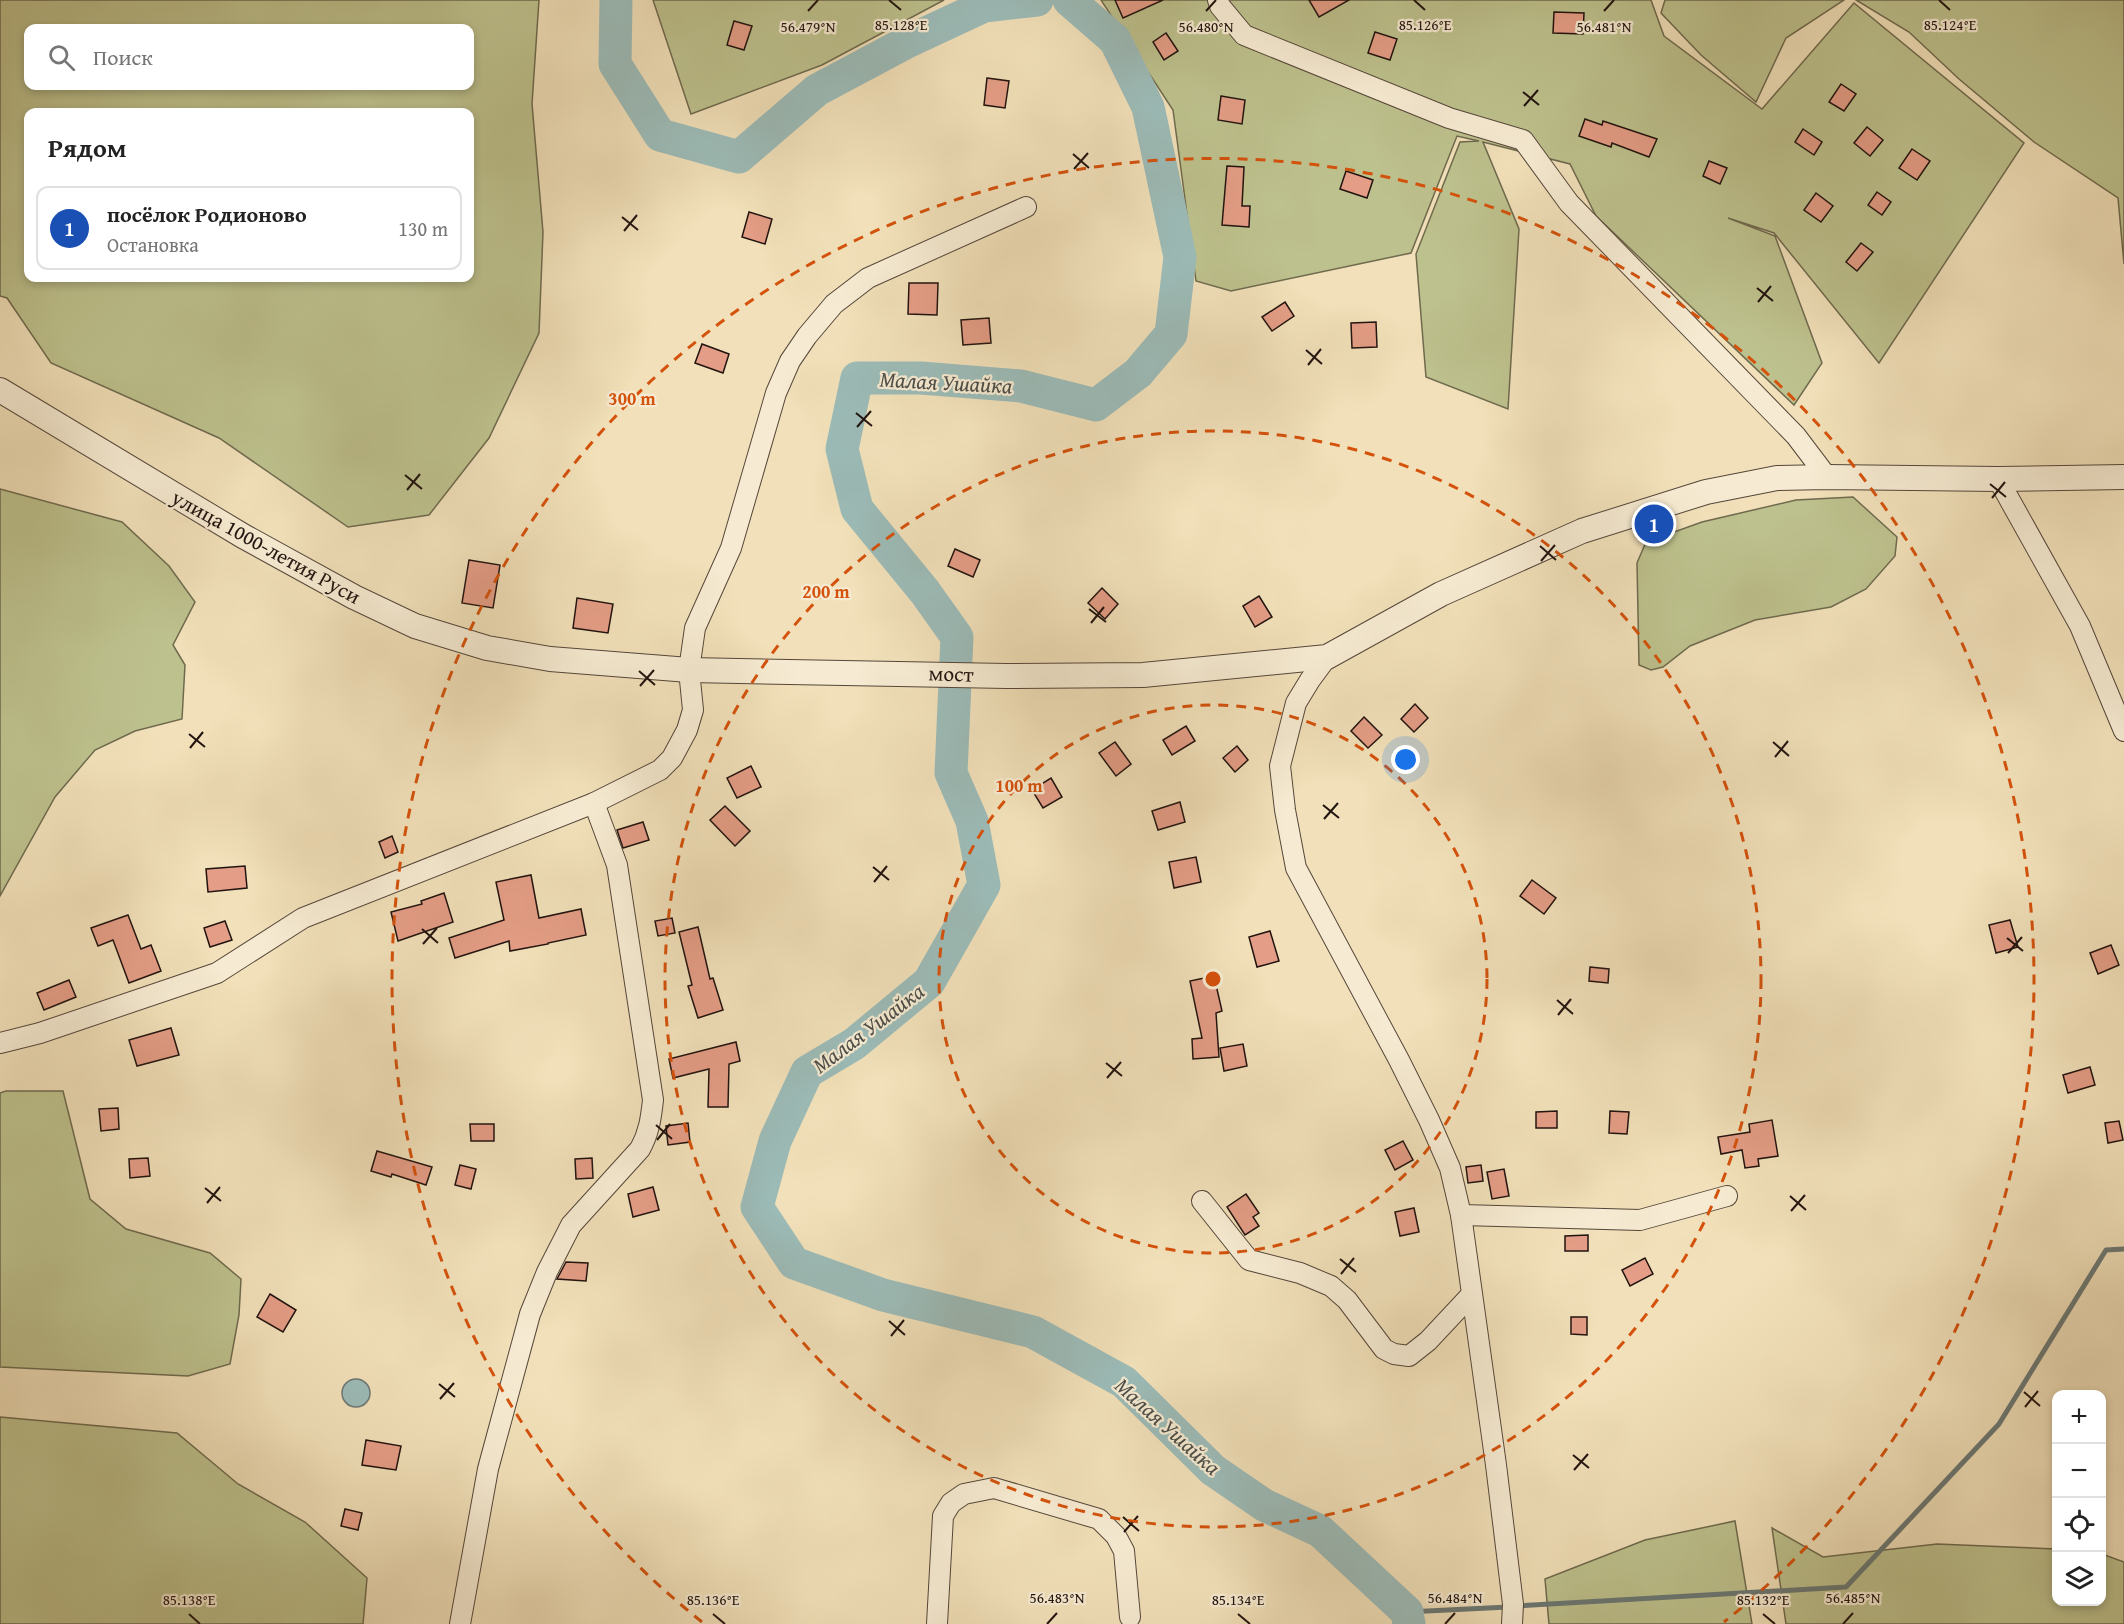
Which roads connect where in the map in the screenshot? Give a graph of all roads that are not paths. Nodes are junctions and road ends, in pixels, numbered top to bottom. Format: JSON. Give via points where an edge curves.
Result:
{"nodes":[{"id":1,"x":1218,"y":0,"type":"edge"},
{"id":2,"x":1026,"y":207,"type":"dead end"},
{"id":3,"x":0,"y":390,"type":"edge"},
{"id":4,"x":1827,"y":477,"type":"junction"},
{"id":5,"x":2124,"y":477,"type":"edge"},
{"id":6,"x":1998,"y":479,"type":"junction"},
{"id":7,"x":1327,"y":657,"type":"junction"},
{"id":8,"x":689,"y":670,"type":"junction"},
{"id":9,"x":2124,"y":731,"type":"edge"},
{"id":10,"x":594,"y":803,"type":"junction"},
{"id":11,"x":0,"y":1043,"type":"edge"},
{"id":12,"x":1727,"y":1196,"type":"dead end"},
{"id":13,"x":1202,"y":1201,"type":"dead end"},
{"id":14,"x":1461,"y":1215,"type":"junction"},
{"id":15,"x":1471,"y":1295,"type":"junction"},
{"id":16,"x":1130,"y":1617,"type":"dead end"},
{"id":17,"x":460,"y":1624,"type":"edge"},
{"id":18,"x":937,"y":1624,"type":"edge"},
{"id":19,"x":1512,"y":1624,"type":"edge"}],
"edges":[{"from":1,"to":4,"type":"street","via":[[1244,35],[1449,118],[1523,140],[1569,203],[1796,436]]},
{"from":2,"to":8,"type":"street","via":[[868,278],[834,304],[807,336],[776,393],[731,548],[695,628]]},
{"from":3,"to":8,"type":"street","name":"улица 1000-летия Руси","via":[[171,494],[354,597],[415,626],[487,648],[550,659]]},
{"from":4,"to":6,"type":"street"},
{"from":4,"to":7,"type":"street","via":[[1777,478],[1706,492],[1582,531],[1441,594]]},
{"from":5,"to":6,"type":"street"},
{"from":6,"to":9,"type":"street","via":[[2080,626]]},
{"from":7,"to":8,"type":"street","name":"мост","via":[[1143,675]]},
{"from":7,"to":14,"type":"street","via":[[1296,703],[1280,766],[1296,868],[1429,1120],[1450,1168]]},
{"from":8,"to":10,"type":"street","via":[[693,710],[672,758],[660,770]]},
{"from":10,"to":11,"type":"street","via":[[303,918],[217,973]]},
{"from":10,"to":17,"type":"street","via":[[617,865],[653,1100],[650,1124],[640,1149],[571,1225],[530,1314],[488,1469]]},
{"from":12,"to":14,"type":"street","via":[[1640,1220]]},
{"from":13,"to":15,"type":"street","via":[[1249,1260],[1300,1273],[1331,1286],[1347,1300],[1384,1349],[1394,1354],[1409,1356]]},
{"from":14,"to":15,"type":"street"},
{"from":15,"to":19,"type":"street","via":[[1503,1518]]},
{"from":16,"to":18,"type":"street","via":[[1124,1551],[1099,1519],[994,1488],[964,1494],[951,1503],[943,1516]]}]}
